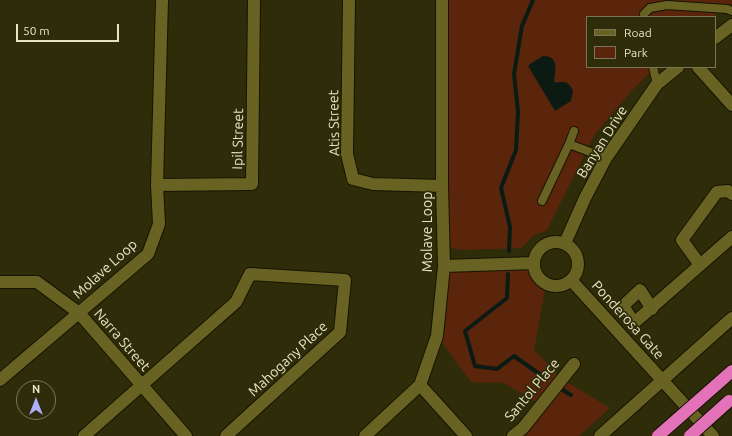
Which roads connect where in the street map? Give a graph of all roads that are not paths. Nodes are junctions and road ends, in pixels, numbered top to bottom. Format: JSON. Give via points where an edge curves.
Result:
{"nodes":[{"id":1,"x":162,"y":0,"type":"edge"},
{"id":2,"x":254,"y":0,"type":"edge"},
{"id":3,"x":348,"y":0,"type":"edge"},
{"id":4,"x":442,"y":0,"type":"edge"},
{"id":5,"x":732,"y":11,"type":"edge"},
{"id":6,"x":644,"y":14,"type":"dead end"},
{"id":7,"x":732,"y":25,"type":"edge"},
{"id":8,"x":716,"y":37,"type":"edge"},
{"id":9,"x":652,"y":68,"type":"edge"},
{"id":10,"x":677,"y":68,"type":"edge"},
{"id":11,"x":699,"y":68,"type":"edge"},
{"id":12,"x":657,"y":84,"type":"junction"},
{"id":13,"x":732,"y":105,"type":"edge"},
{"id":14,"x":574,"y":131,"type":"dead end"},
{"id":15,"x":568,"y":144,"type":"junction"},
{"id":16,"x":606,"y":158,"type":"junction"},
{"id":17,"x":157,"y":185,"type":"junction"},
{"id":18,"x":442,"y":186,"type":"junction"},
{"id":19,"x":732,"y":194,"type":"edge"},
{"id":20,"x":542,"y":201,"type":"dead end"},
{"id":21,"x":732,"y":237,"type":"edge"},
{"id":22,"x":565,"y":243,"type":"junction"},
{"id":23,"x":534,"y":262,"type":"junction"},
{"id":24,"x":444,"y":266,"type":"junction"},
{"id":25,"x":700,"y":266,"type":"junction"},
{"id":26,"x":571,"y":280,"type":"junction"},
{"id":27,"x":0,"y":282,"type":"edge"},
{"id":28,"x":652,"y":309,"type":"dead end"},
{"id":29,"x":78,"y":313,"type":"junction"},
{"id":30,"x":732,"y":318,"type":"edge"},
{"id":31,"x":574,"y":364,"type":"dead end"},
{"id":32,"x":732,"y":371,"type":"edge"},
{"id":33,"x":0,"y":380,"type":"edge"},
{"id":34,"x":663,"y":381,"type":"junction"},
{"id":35,"x":142,"y":385,"type":"junction"},
{"id":36,"x":420,"y":385,"type":"junction"},
{"id":37,"x":730,"y":400,"type":"edge"},
{"id":38,"x":84,"y":436,"type":"edge"},
{"id":39,"x":186,"y":436,"type":"edge"},
{"id":40,"x":226,"y":436,"type":"edge"},
{"id":41,"x":365,"y":436,"type":"edge"},
{"id":42,"x":466,"y":436,"type":"edge"},
{"id":43,"x":513,"y":436,"type":"edge"},
{"id":44,"x":600,"y":436,"type":"edge"},
{"id":45,"x":658,"y":436,"type":"edge"},
{"id":46,"x":690,"y":436,"type":"edge"},
{"id":47,"x":713,"y":436,"type":"edge"}],
"edges":[{"from":1,"to":17,"type":"street","name":"Molave Loop"},
{"from":2,"to":17,"type":"street","name":"Ipil Street","via":[[252,184]]},
{"from":3,"to":18,"type":"street","name":"Atis Street","via":[[347,154],[353,179],[373,184]]},
{"from":4,"to":18,"type":"street","name":"Molave Loop"},
{"from":5,"to":6,"type":"lane","via":[[667,5],[650,8]]},
{"from":7,"to":8,"type":"street"},
{"from":9,"to":12,"type":"lane"},
{"from":10,"to":12,"type":"street","name":"Banyan Drive"},
{"from":11,"to":13,"type":"street"},
{"from":12,"to":16,"type":"street","name":"Banyan Drive"},
{"from":14,"to":15,"type":"lane"},
{"from":15,"to":16,"type":"lane"},
{"from":15,"to":20,"type":"lane"},
{"from":16,"to":22,"type":"street","name":"Banyan Drive"},
{"from":17,"to":29,"type":"street","name":"Molave Loop","via":[[159,224],[148,254]]},
{"from":18,"to":24,"type":"street","name":"Molave Loop"},
{"from":19,"to":25,"type":"street","via":[[728,191],[717,192],[682,240]]},
{"from":21,"to":25,"type":"street"},
{"from":22,"to":23,"type":"street","via":[[558,241],[544,245],[539,249]]},
{"from":22,"to":26,"type":"street","name":"Ponderosa Gate","via":[[576,253],[578,260],[579,267]]},
{"from":23,"to":24,"type":"street"},
{"from":23,"to":26,"type":"street","name":"Ponderosa Gate","via":[[537,275],[546,284],[559,286]]},
{"from":24,"to":36,"type":"street","name":"Molave Loop","via":[[437,336]]},
{"from":25,"to":28,"type":"street"},
{"from":26,"to":34,"type":"street","name":"Ponderosa Gate"},
{"from":27,"to":29,"type":"street","name":"Narra Street","via":[[37,282]]},
{"from":29,"to":33,"type":"street","name":"Molave Loop"},
{"from":29,"to":35,"type":"street","name":"Narra Street"},
{"from":30,"to":34,"type":"street"},
{"from":31,"to":43,"type":"street","name":"Santol Place","via":[[523,428]]},
{"from":32,"to":45,"type":"highway","bridge":true},
{"from":34,"to":44,"type":"street"},
{"from":34,"to":47,"type":"street","name":"Ponderosa Gate"},
{"from":35,"to":38,"type":"street"},
{"from":35,"to":39,"type":"street","name":"Narra Street"},
{"from":35,"to":40,"type":"street","name":"Mahogany Place","via":[[236,302],[250,274],[345,280],[340,332]]},
{"from":36,"to":41,"type":"street","name":"Molave Loop"},
{"from":36,"to":42,"type":"street"},
{"from":37,"to":46,"type":"highway","bridge":true}]}
